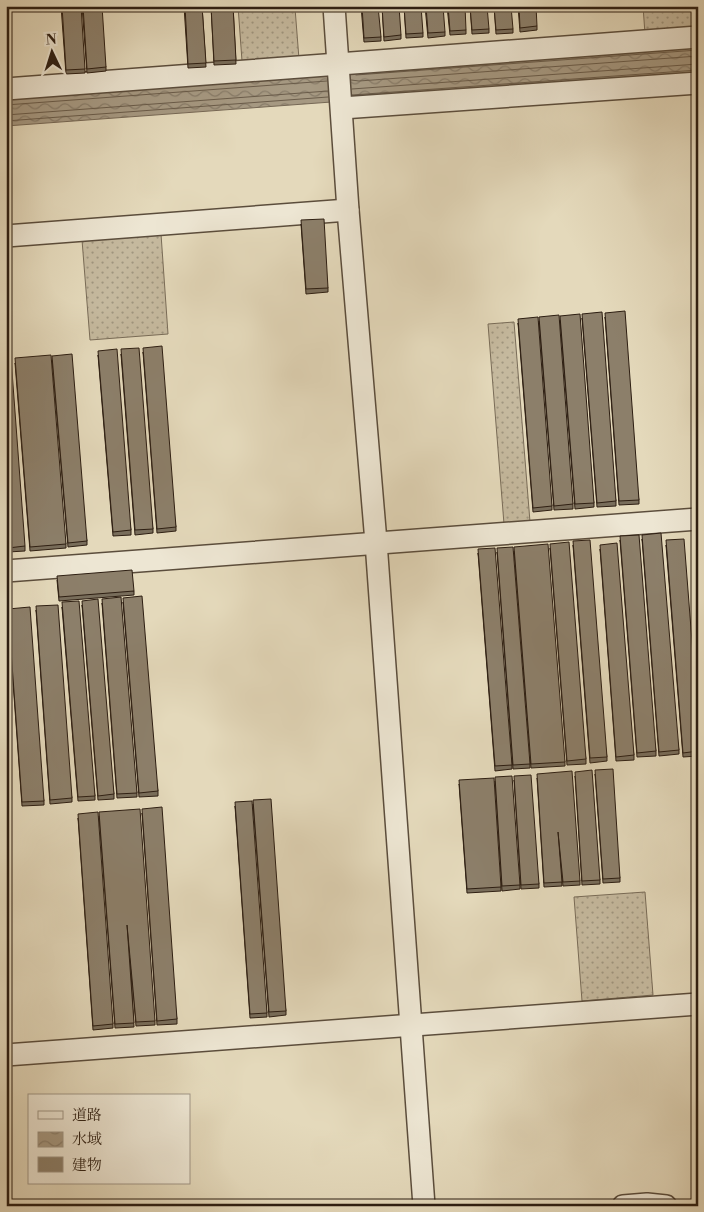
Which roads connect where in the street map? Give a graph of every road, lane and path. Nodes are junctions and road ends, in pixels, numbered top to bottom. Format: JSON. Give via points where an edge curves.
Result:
{"nodes":[{"id":1,"x":334,"y":6,"type":"edge"},
{"id":2,"x":698,"y":37,"type":"edge"},
{"id":3,"x":338,"y":64,"type":"junction"},
{"id":4,"x":698,"y":83,"type":"edge"},
{"id":5,"x":6,"y":89,"type":"edge"},
{"id":6,"x":342,"y":108,"type":"junction"},
{"id":7,"x":348,"y":210,"type":"junction"},
{"id":8,"x":6,"y":236,"type":"edge"},
{"id":9,"x":698,"y":519,"type":"edge"},
{"id":10,"x":376,"y":542,"type":"junction"},
{"id":11,"x":6,"y":570,"type":"edge"},
{"id":12,"x":698,"y":1004,"type":"edge"},
{"id":13,"x":411,"y":1024,"type":"junction"},
{"id":14,"x":6,"y":1055,"type":"edge"},
{"id":15,"x":424,"y":1206,"type":"edge"},
{"id":16,"x":623,"y":1206,"type":"edge"},
{"id":17,"x":666,"y":1206,"type":"edge"}],
"edges":[{"from":1,"to":3,"type":"street"},
{"from":2,"to":3,"type":"street"},
{"from":3,"to":5,"type":"street"},
{"from":3,"to":6,"type":"street"},
{"from":4,"to":6,"type":"street"},
{"from":6,"to":7,"type":"street"},
{"from":7,"to":8,"type":"street"},
{"from":7,"to":10,"type":"street"},
{"from":9,"to":10,"type":"street"},
{"from":10,"to":11,"type":"street"},
{"from":10,"to":13,"type":"street"},
{"from":12,"to":13,"type":"street"},
{"from":13,"to":14,"type":"street"},
{"from":13,"to":15,"type":"street"},
{"from":16,"to":17,"type":"street"}]}
